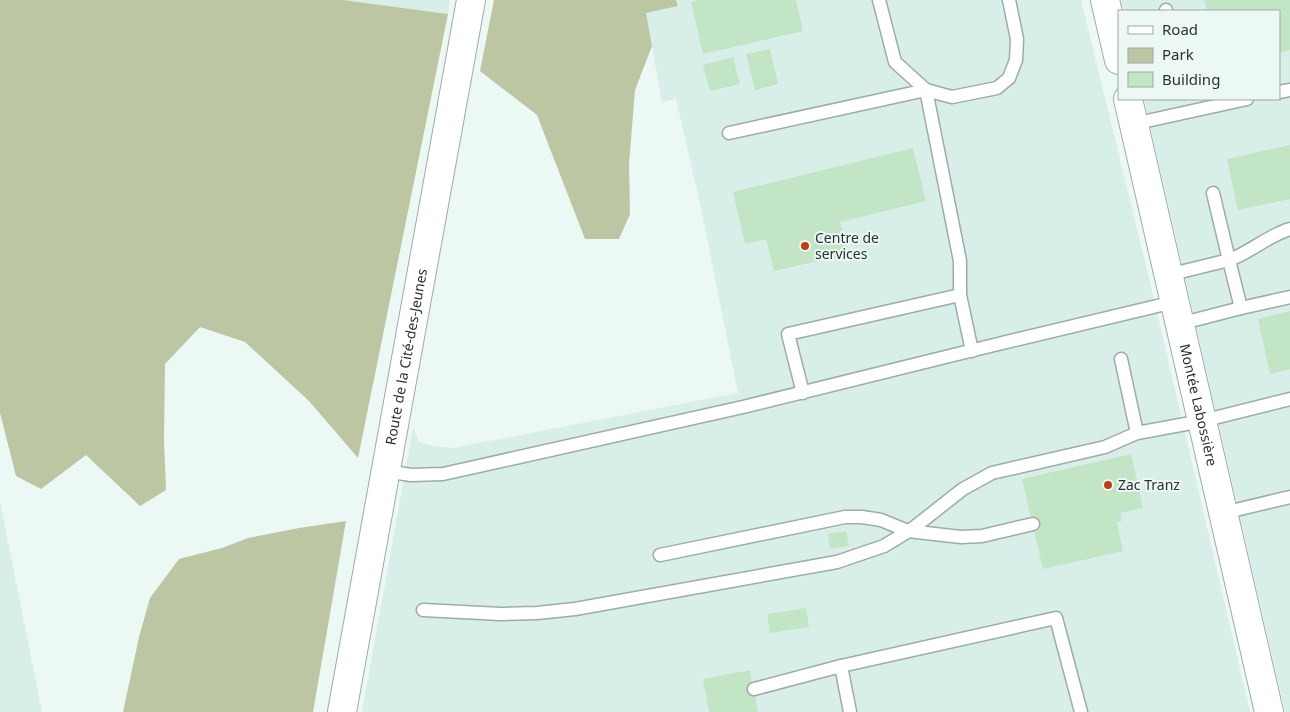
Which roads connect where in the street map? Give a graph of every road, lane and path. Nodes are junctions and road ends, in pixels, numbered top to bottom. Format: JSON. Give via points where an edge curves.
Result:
{"nodes":[{"id":1,"x":471,"y":0,"type":"edge"},
{"id":2,"x":880,"y":0,"type":"edge"},
{"id":3,"x":1009,"y":0,"type":"edge"},
{"id":4,"x":1105,"y":0,"type":"edge"},
{"id":5,"x":1118,"y":56,"type":"edge"},
{"id":6,"x":926,"y":90,"type":"junction"},
{"id":7,"x":1237,"y":100,"type":"edge"},
{"id":8,"x":1188,"y":105,"type":"edge"},
{"id":9,"x":1130,"y":111,"type":"edge"},
{"id":10,"x":729,"y":133,"type":"dead end"},
{"id":11,"x":1212,"y":193,"type":"dead end"},
{"id":12,"x":1290,"y":229,"type":"edge"},
{"id":13,"x":1229,"y":260,"type":"junction"},
{"id":14,"x":1168,"y":275,"type":"junction"},
{"id":15,"x":960,"y":296,"type":"junction"},
{"id":16,"x":1290,"y":297,"type":"edge"},
{"id":17,"x":1241,"y":308,"type":"junction"},
{"id":18,"x":1177,"y":313,"type":"junction"},
{"id":19,"x":972,"y":351,"type":"junction"},
{"id":20,"x":1121,"y":359,"type":"dead end"},
{"id":21,"x":802,"y":393,"type":"junction"},
{"id":22,"x":1290,"y":399,"type":"edge"},
{"id":23,"x":1202,"y":421,"type":"junction"},
{"id":24,"x":1137,"y":433,"type":"junction"},
{"id":25,"x":386,"y":471,"type":"junction"},
{"id":26,"x":1290,"y":497,"type":"edge"},
{"id":27,"x":1223,"y":513,"type":"junction"},
{"id":28,"x":1033,"y":524,"type":"dead end"},
{"id":29,"x":908,"y":531,"type":"junction"},
{"id":30,"x":660,"y":555,"type":"dead end"},
{"id":31,"x":423,"y":610,"type":"dead end"},
{"id":32,"x":841,"y":666,"type":"junction"},
{"id":33,"x":754,"y":689,"type":"dead end"},
{"id":34,"x":342,"y":712,"type":"edge"},
{"id":35,"x":850,"y":712,"type":"edge"},
{"id":36,"x":1081,"y":712,"type":"edge"},
{"id":37,"x":1269,"y":712,"type":"edge"}],
"edges":[{"from":1,"to":25,"type":"main road","name":"Route de la Cité-des-Jeunes"},
{"from":2,"to":6,"type":"lane","via":[[895,62]]},
{"from":3,"to":6,"type":"lane","via":[[1017,38],[1016,60],[1009,78],[997,88],[952,97]]},
{"from":4,"to":5,"type":"main road"},
{"from":6,"to":10,"type":"lane"},
{"from":6,"to":15,"type":"lane","via":[[960,261]]},
{"from":7,"to":8,"type":"lane"},
{"from":8,"to":9,"type":"lane"},
{"from":9,"to":14,"type":"main road","name":"Montée Labossière"},
{"from":11,"to":13,"type":"lane"},
{"from":12,"to":13,"type":"lane"},
{"from":13,"to":14,"type":"lane"},
{"from":13,"to":17,"type":"lane"},
{"from":14,"to":18,"type":"main road","name":"Montée Labossière"},
{"from":15,"to":19,"type":"lane"},
{"from":15,"to":21,"type":"lane","via":[[788,334]]},
{"from":16,"to":17,"type":"lane"},
{"from":17,"to":18,"type":"lane"},
{"from":18,"to":19,"type":"lane"},
{"from":18,"to":23,"type":"main road","name":"Montée Labossière"},
{"from":19,"to":21,"type":"lane"},
{"from":20,"to":24,"type":"lane"},
{"from":21,"to":25,"type":"lane","via":[[443,474],[411,475]]},
{"from":22,"to":23,"type":"lane"},
{"from":23,"to":24,"type":"lane"},
{"from":23,"to":27,"type":"main road","name":"Montée Labossière"},
{"from":24,"to":29,"type":"lane","via":[[1105,447],[992,473],[963,489]]},
{"from":25,"to":34,"type":"main road","name":"Route de la Cité-des-Jeunes"},
{"from":26,"to":27,"type":"lane"},
{"from":27,"to":37,"type":"main road","name":"Montée Labossière"},
{"from":28,"to":29,"type":"lane","via":[[982,536]]},
{"from":29,"to":30,"type":"lane","via":[[881,520],[845,517]]},
{"from":29,"to":31,"type":"lane","via":[[884,546],[837,562],[620,602],[537,613]]},
{"from":32,"to":33,"type":"lane"},
{"from":32,"to":35,"type":"lane"},
{"from":32,"to":36,"type":"lane","via":[[1056,618]]}]}
